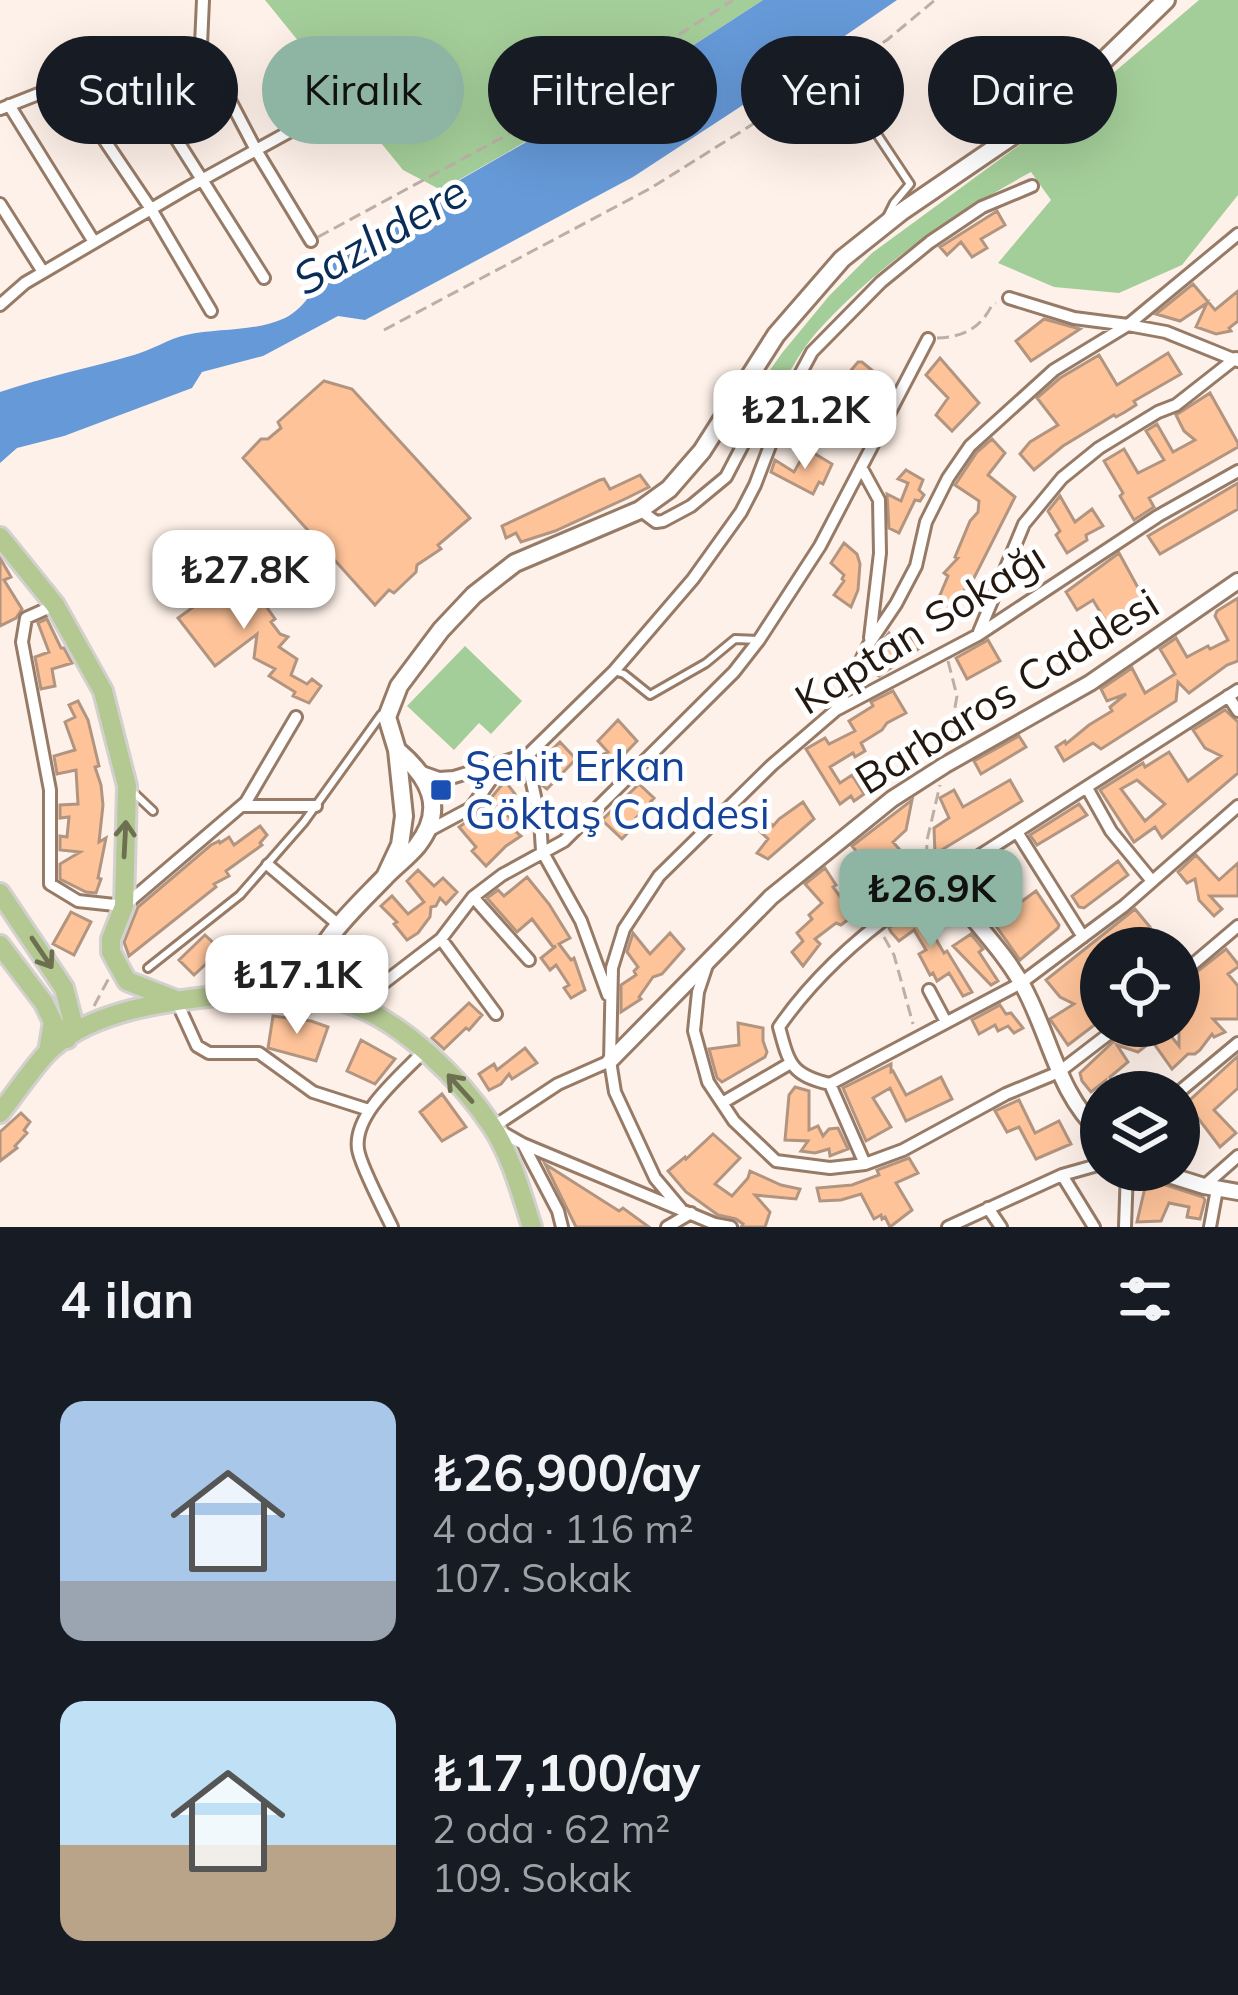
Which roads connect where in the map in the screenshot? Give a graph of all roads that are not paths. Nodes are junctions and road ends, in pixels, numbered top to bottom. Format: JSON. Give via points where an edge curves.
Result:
{"nodes":[{"id":1,"x":202,"y":0,"type":"edge"},
{"id":2,"x":1166,"y":0,"type":"edge"},
{"id":3,"x":201,"y":36,"type":"edge"},
{"id":4,"x":36,"y":94,"type":"edge"},
{"id":5,"x":4,"y":107,"type":"edge"},
{"id":6,"x":238,"y":116,"type":"edge"},
{"id":7,"x":107,"y":144,"type":"edge"},
{"id":8,"x":180,"y":144,"type":"edge"},
{"id":9,"x":267,"y":144,"type":"edge"},
{"id":10,"x":883,"y":144,"type":"edge"},
{"id":11,"x":256,"y":150,"type":"junction"},
{"id":12,"x":202,"y":179,"type":"junction"},
{"id":13,"x":1032,"y":186,"type":"dead end"},
{"id":14,"x":0,"y":204,"type":"edge"},
{"id":15,"x":151,"y":209,"type":"junction"},
{"id":16,"x":883,"y":226,"type":"junction"},
{"id":17,"x":1238,"y":234,"type":"edge"},
{"id":18,"x":311,"y":241,"type":"road end"},
{"id":19,"x":94,"y":242,"type":"junction"},
{"id":20,"x":43,"y":272,"type":"junction"},
{"id":21,"x":264,"y":278,"type":"dead end"},
{"id":22,"x":1009,"y":298,"type":"road end"},
{"id":23,"x":0,"y":305,"type":"edge"},
{"id":24,"x":211,"y":311,"type":"dead end"},
{"id":25,"x":1128,"y":326,"type":"junction"},
{"id":26,"x":928,"y":339,"type":"road end"},
{"id":27,"x":1237,"y":358,"type":"edge"},
{"id":28,"x":790,"y":393,"type":"junction"},
{"id":29,"x":861,"y":466,"type":"junction"},
{"id":30,"x":1238,"y":471,"type":"edge"},
{"id":31,"x":640,"y":510,"type":"junction"},
{"id":32,"x":0,"y":537,"type":"edge"},
{"id":33,"x":1238,"y":581,"type":"edge"},
{"id":34,"x":55,"y":604,"type":"junction"},
{"id":35,"x":977,"y":635,"type":"junction"},
{"id":36,"x":760,"y":640,"type":"junction"},
{"id":37,"x":869,"y":644,"type":"junction"},
{"id":38,"x":614,"y":671,"type":"junction"},
{"id":39,"x":1233,"y":693,"type":"edge"},
{"id":40,"x":391,"y":703,"type":"junction"},
{"id":41,"x":836,"y":710,"type":"junction"},
{"id":42,"x":1238,"y":711,"type":"edge"},
{"id":43,"x":296,"y":718,"type":"dead end"},
{"id":44,"x":397,"y":750,"type":"junction"},
{"id":45,"x":521,"y":757,"type":"junction"},
{"id":46,"x":503,"y":764,"type":"junction"},
{"id":47,"x":422,"y":772,"type":"junction"},
{"id":48,"x":399,"y":780,"type":"junction"},
{"id":49,"x":127,"y":786,"type":"junction"},
{"id":50,"x":1087,"y":788,"type":"junction"},
{"id":51,"x":242,"y":806,"type":"junction"},
{"id":52,"x":316,"y":806,"type":"junction"},
{"id":53,"x":1238,"y":806,"type":"edge"},
{"id":54,"x":153,"y":811,"type":"dead end"},
{"id":55,"x":403,"y":823,"type":"junction"},
{"id":56,"x":428,"y":831,"type":"junction"},
{"id":57,"x":1017,"y":832,"type":"junction"},
{"id":58,"x":542,"y":850,"type":"junction"},
{"id":59,"x":268,"y":865,"type":"junction"},
{"id":60,"x":385,"y":877,"type":"junction"},
{"id":61,"x":1152,"y":881,"type":"junction"},
{"id":62,"x":946,"y":882,"type":"junction"},
{"id":63,"x":0,"y":893,"type":"edge"},
{"id":64,"x":473,"y":897,"type":"junction"},
{"id":65,"x":124,"y":906,"type":"junction"},
{"id":66,"x":340,"y":926,"type":"junction"},
{"id":67,"x":1238,"y":926,"type":"edge"},
{"id":68,"x":1095,"y":927,"type":"edge"},
{"id":69,"x":1080,"y":932,"type":"edge"},
{"id":70,"x":441,"y":939,"type":"junction"},
{"id":71,"x":1080,"y":939,"type":"edge"},
{"id":72,"x":0,"y":945,"type":"edge"},
{"id":73,"x":1200,"y":958,"type":"edge"},
{"id":74,"x":530,"y":960,"type":"dead end"},
{"id":75,"x":709,"y":960,"type":"junction"},
{"id":76,"x":148,"y":968,"type":"dead end"},
{"id":77,"x":1021,"y":983,"type":"junction"},
{"id":78,"x":929,"y":990,"type":"road end"},
{"id":79,"x":306,"y":993,"type":"junction"},
{"id":80,"x":176,"y":1000,"type":"junction"},
{"id":81,"x":610,"y":1004,"type":"junction"},
{"id":82,"x":355,"y":1005,"type":"junction"},
{"id":83,"x":496,"y":1014,"type":"dead end"},
{"id":84,"x":946,"y":1022,"type":"junction"},
{"id":85,"x":67,"y":1039,"type":"junction"},
{"id":86,"x":1238,"y":1043,"type":"edge"},
{"id":87,"x":1092,"y":1047,"type":"edge"},
{"id":88,"x":425,"y":1051,"type":"junction"},
{"id":89,"x":48,"y":1052,"type":"junction"},
{"id":90,"x":610,"y":1061,"type":"junction"},
{"id":91,"x":789,"y":1064,"type":"junction"},
{"id":92,"x":1059,"y":1072,"type":"junction"},
{"id":93,"x":1200,"y":1075,"type":"edge"},
{"id":94,"x":830,"y":1084,"type":"junction"},
{"id":95,"x":722,"y":1103,"type":"junction"},
{"id":96,"x":369,"y":1110,"type":"junction"},
{"id":97,"x":1080,"y":1111,"type":"edge"},
{"id":98,"x":0,"y":1113,"type":"edge"},
{"id":99,"x":493,"y":1127,"type":"junction"},
{"id":100,"x":523,"y":1144,"type":"junction"},
{"id":101,"x":1238,"y":1156,"type":"edge"},
{"id":102,"x":865,"y":1163,"type":"junction"},
{"id":103,"x":1080,"y":1170,"type":"edge"},
{"id":104,"x":1062,"y":1175,"type":"junction"},
{"id":105,"x":1200,"y":1184,"type":"edge"},
{"id":106,"x":1210,"y":1187,"type":"junction"},
{"id":107,"x":1126,"y":1191,"type":"edge"},
{"id":108,"x":1238,"y":1192,"type":"edge"},
{"id":109,"x":988,"y":1208,"type":"junction"},
{"id":110,"x":686,"y":1211,"type":"junction"},
{"id":111,"x":392,"y":1227,"type":"edge"},
{"id":112,"x":532,"y":1227,"type":"edge"},
{"id":113,"x":562,"y":1227,"type":"edge"},
{"id":114,"x":667,"y":1227,"type":"edge"},
{"id":115,"x":731,"y":1227,"type":"edge"},
{"id":116,"x":948,"y":1227,"type":"edge"},
{"id":117,"x":1001,"y":1227,"type":"edge"},
{"id":118,"x":1094,"y":1227,"type":"edge"},
{"id":119,"x":1125,"y":1227,"type":"edge"},
{"id":120,"x":1210,"y":1227,"type":"edge"}],
"edges":[{"from":1,"to":3,"type":"street"},
{"from":2,"to":16,"type":"main road","via":[[1030,124]]},
{"from":4,"to":5,"type":"street"},
{"from":5,"to":19,"type":"street"},
{"from":6,"to":11,"type":"street"},
{"from":7,"to":15,"type":"street"},
{"from":8,"to":12,"type":"street"},
{"from":9,"to":11,"type":"street"},
{"from":10,"to":16,"type":"lane","via":[[910,184]]},
{"from":11,"to":12,"type":"street"},
{"from":11,"to":18,"type":"street"},
{"from":12,"to":15,"type":"street"},
{"from":12,"to":21,"type":"street"},
{"from":13,"to":28,"type":"street","via":[[982,207],[881,282],[812,352]]},
{"from":14,"to":20,"type":"street"},
{"from":15,"to":19,"type":"street"},
{"from":15,"to":24,"type":"street"},
{"from":16,"to":31,"type":"main road","via":[[776,334],[685,475]]},
{"from":17,"to":25,"type":"street"},
{"from":19,"to":20,"type":"street"},
{"from":20,"to":23,"type":"street"},
{"from":22,"to":25,"type":"street"},
{"from":25,"to":27,"type":"street"},
{"from":25,"to":37,"type":"street","via":[[1054,370],[970,446],[926,522],[916,566]]},
{"from":26,"to":29,"type":"street"},
{"from":27,"to":35,"type":"street","via":[[1062,478],[1024,524]]},
{"from":28,"to":31,"type":"street","via":[[749,433],[725,477],[691,506],[656,522]]},
{"from":28,"to":38,"type":"street","via":[[741,512]]},
{"from":29,"to":36,"type":"street"},
{"from":29,"to":37,"type":"street","via":[[879,500]]},
{"from":30,"to":35,"type":"street","name":"Kaptan Sokağı"},
{"from":31,"to":40,"type":"main road","via":[[515,563],[488,583],[441,629]]},
{"from":32,"to":34,"type":"main road"},
{"from":33,"to":75,"type":"street","name":"Barbaros Caddesi","via":[[1090,683],[892,799],[771,897]]},
{"from":34,"to":49,"type":"main road","via":[[103,691]]},
{"from":34,"to":65,"type":"street","via":[[26,618],[22,642],[50,790],[50,884],[78,901]]},
{"from":35,"to":41,"type":"street","name":"Kaptan Sokağı"},
{"from":36,"to":38,"type":"lane","via":[[735,639],[650,694]]},
{"from":36,"to":58,"type":"street","via":[[662,747],[564,841]]},
{"from":37,"to":41,"type":"street"},
{"from":38,"to":45,"type":"street"},
{"from":39,"to":42,"type":"street"},
{"from":39,"to":50,"type":"street"},
{"from":40,"to":44,"type":"main road"},
{"from":40,"to":52,"type":"lane"},
{"from":41,"to":81,"type":"street","name":"Kaptan Sokağı","via":[[659,876],[624,929]]},
{"from":43,"to":51,"type":"street"},
{"from":44,"to":47,"type":"main road"},
{"from":44,"to":48,"type":"main road"},
{"from":45,"to":46,"type":"street"},
{"from":45,"to":58,"type":"street"},
{"from":46,"to":47,"type":"street","via":[[454,777]]},
{"from":46,"to":56,"type":"street","via":[[471,808]]},
{"from":47,"to":48,"type":"main road","via":[[408,770]]},
{"from":47,"to":56,"type":"main road","via":[[432,810]]},
{"from":48,"to":55,"type":"main road"},
{"from":49,"to":54,"type":"lane"},
{"from":65,"to":49,"type":"main road","one_way":true},
{"from":50,"to":57,"type":"street"},
{"from":50,"to":61,"type":"street"},
{"from":51,"to":52,"type":"street"},
{"from":51,"to":65,"type":"street"},
{"from":52,"to":59,"type":"lane"},
{"from":53,"to":61,"type":"street"},
{"from":55,"to":56,"type":"main road","via":[[412,833]]},
{"from":55,"to":60,"type":"main road"},
{"from":56,"to":60,"type":"main road"},
{"from":57,"to":62,"type":"street"},
{"from":57,"to":69,"type":"street"},
{"from":58,"to":64,"type":"street"},
{"from":58,"to":81,"type":"street","via":[[581,921]]},
{"from":59,"to":66,"type":"street"},
{"from":59,"to":76,"type":"lane"},
{"from":60,"to":66,"type":"main road"},
{"from":61,"to":68,"type":"street"},
{"from":62,"to":77,"type":"street"},
{"from":62,"to":91,"type":"street","via":[[877,926],[799,999],[779,1028]]},
{"from":63,"to":85,"type":"main road","one_way":true,"via":[[64,988],[72,1019]]},
{"from":64,"to":70,"type":"street"},
{"from":64,"to":74,"type":"street"},
{"from":65,"to":80,"type":"main road","via":[[111,939],[119,969],[127,981]]},
{"from":66,"to":79,"type":"main road","via":[[314,962]]},
{"from":67,"to":73,"type":"street"},
{"from":70,"to":82,"type":"street"},
{"from":70,"to":83,"type":"street"},
{"from":71,"to":77,"type":"street"},
{"from":72,"to":89,"type":"main road","via":[[44,1003]]},
{"from":75,"to":90,"type":"street","name":"Barbaros Caddesi"},
{"from":75,"to":95,"type":"street","via":[[694,1031]]},
{"from":77,"to":84,"type":"street"},
{"from":77,"to":92,"type":"street"},
{"from":78,"to":84,"type":"street"},
{"from":79,"to":80,"type":"main road"},
{"from":79,"to":82,"type":"main road"},
{"from":80,"to":85,"type":"main road","via":[[114,1015]]},
{"from":80,"to":96,"type":"street","via":[[197,1046],[209,1053],[259,1053],[313,1092]]},
{"from":81,"to":90,"type":"street"},
{"from":82,"to":88,"type":"main road"},
{"from":84,"to":94,"type":"street"},
{"from":85,"to":89,"type":"main road"},
{"from":86,"to":93,"type":"street"},
{"from":87,"to":92,"type":"street"},
{"from":88,"to":96,"type":"street"},
{"from":99,"to":88,"type":"main road","one_way":true},
{"from":89,"to":98,"type":"main road"},
{"from":90,"to":99,"type":"street"},
{"from":90,"to":110,"type":"street","via":[[615,1092],[655,1178]]},
{"from":91,"to":94,"type":"street"},
{"from":91,"to":95,"type":"street"},
{"from":92,"to":97,"type":"street"},
{"from":92,"to":102,"type":"street"},
{"from":94,"to":102,"type":"street"},
{"from":95,"to":102,"type":"street","via":[[776,1161]]},
{"from":96,"to":111,"type":"street","via":[[358,1150]]},
{"from":99,"to":100,"type":"street"},
{"from":99,"to":112,"type":"main road"},
{"from":100,"to":110,"type":"street"},
{"from":100,"to":113,"type":"street"},
{"from":101,"to":106,"type":"street"},
{"from":103,"to":104,"type":"street"},
{"from":104,"to":109,"type":"street"},
{"from":104,"to":118,"type":"street"},
{"from":105,"to":106,"type":"street"},
{"from":106,"to":108,"type":"street"},
{"from":106,"to":120,"type":"street"},
{"from":107,"to":119,"type":"street"},
{"from":109,"to":116,"type":"street"},
{"from":109,"to":117,"type":"street"},
{"from":110,"to":114,"type":"street"},
{"from":110,"to":115,"type":"street"}]}
